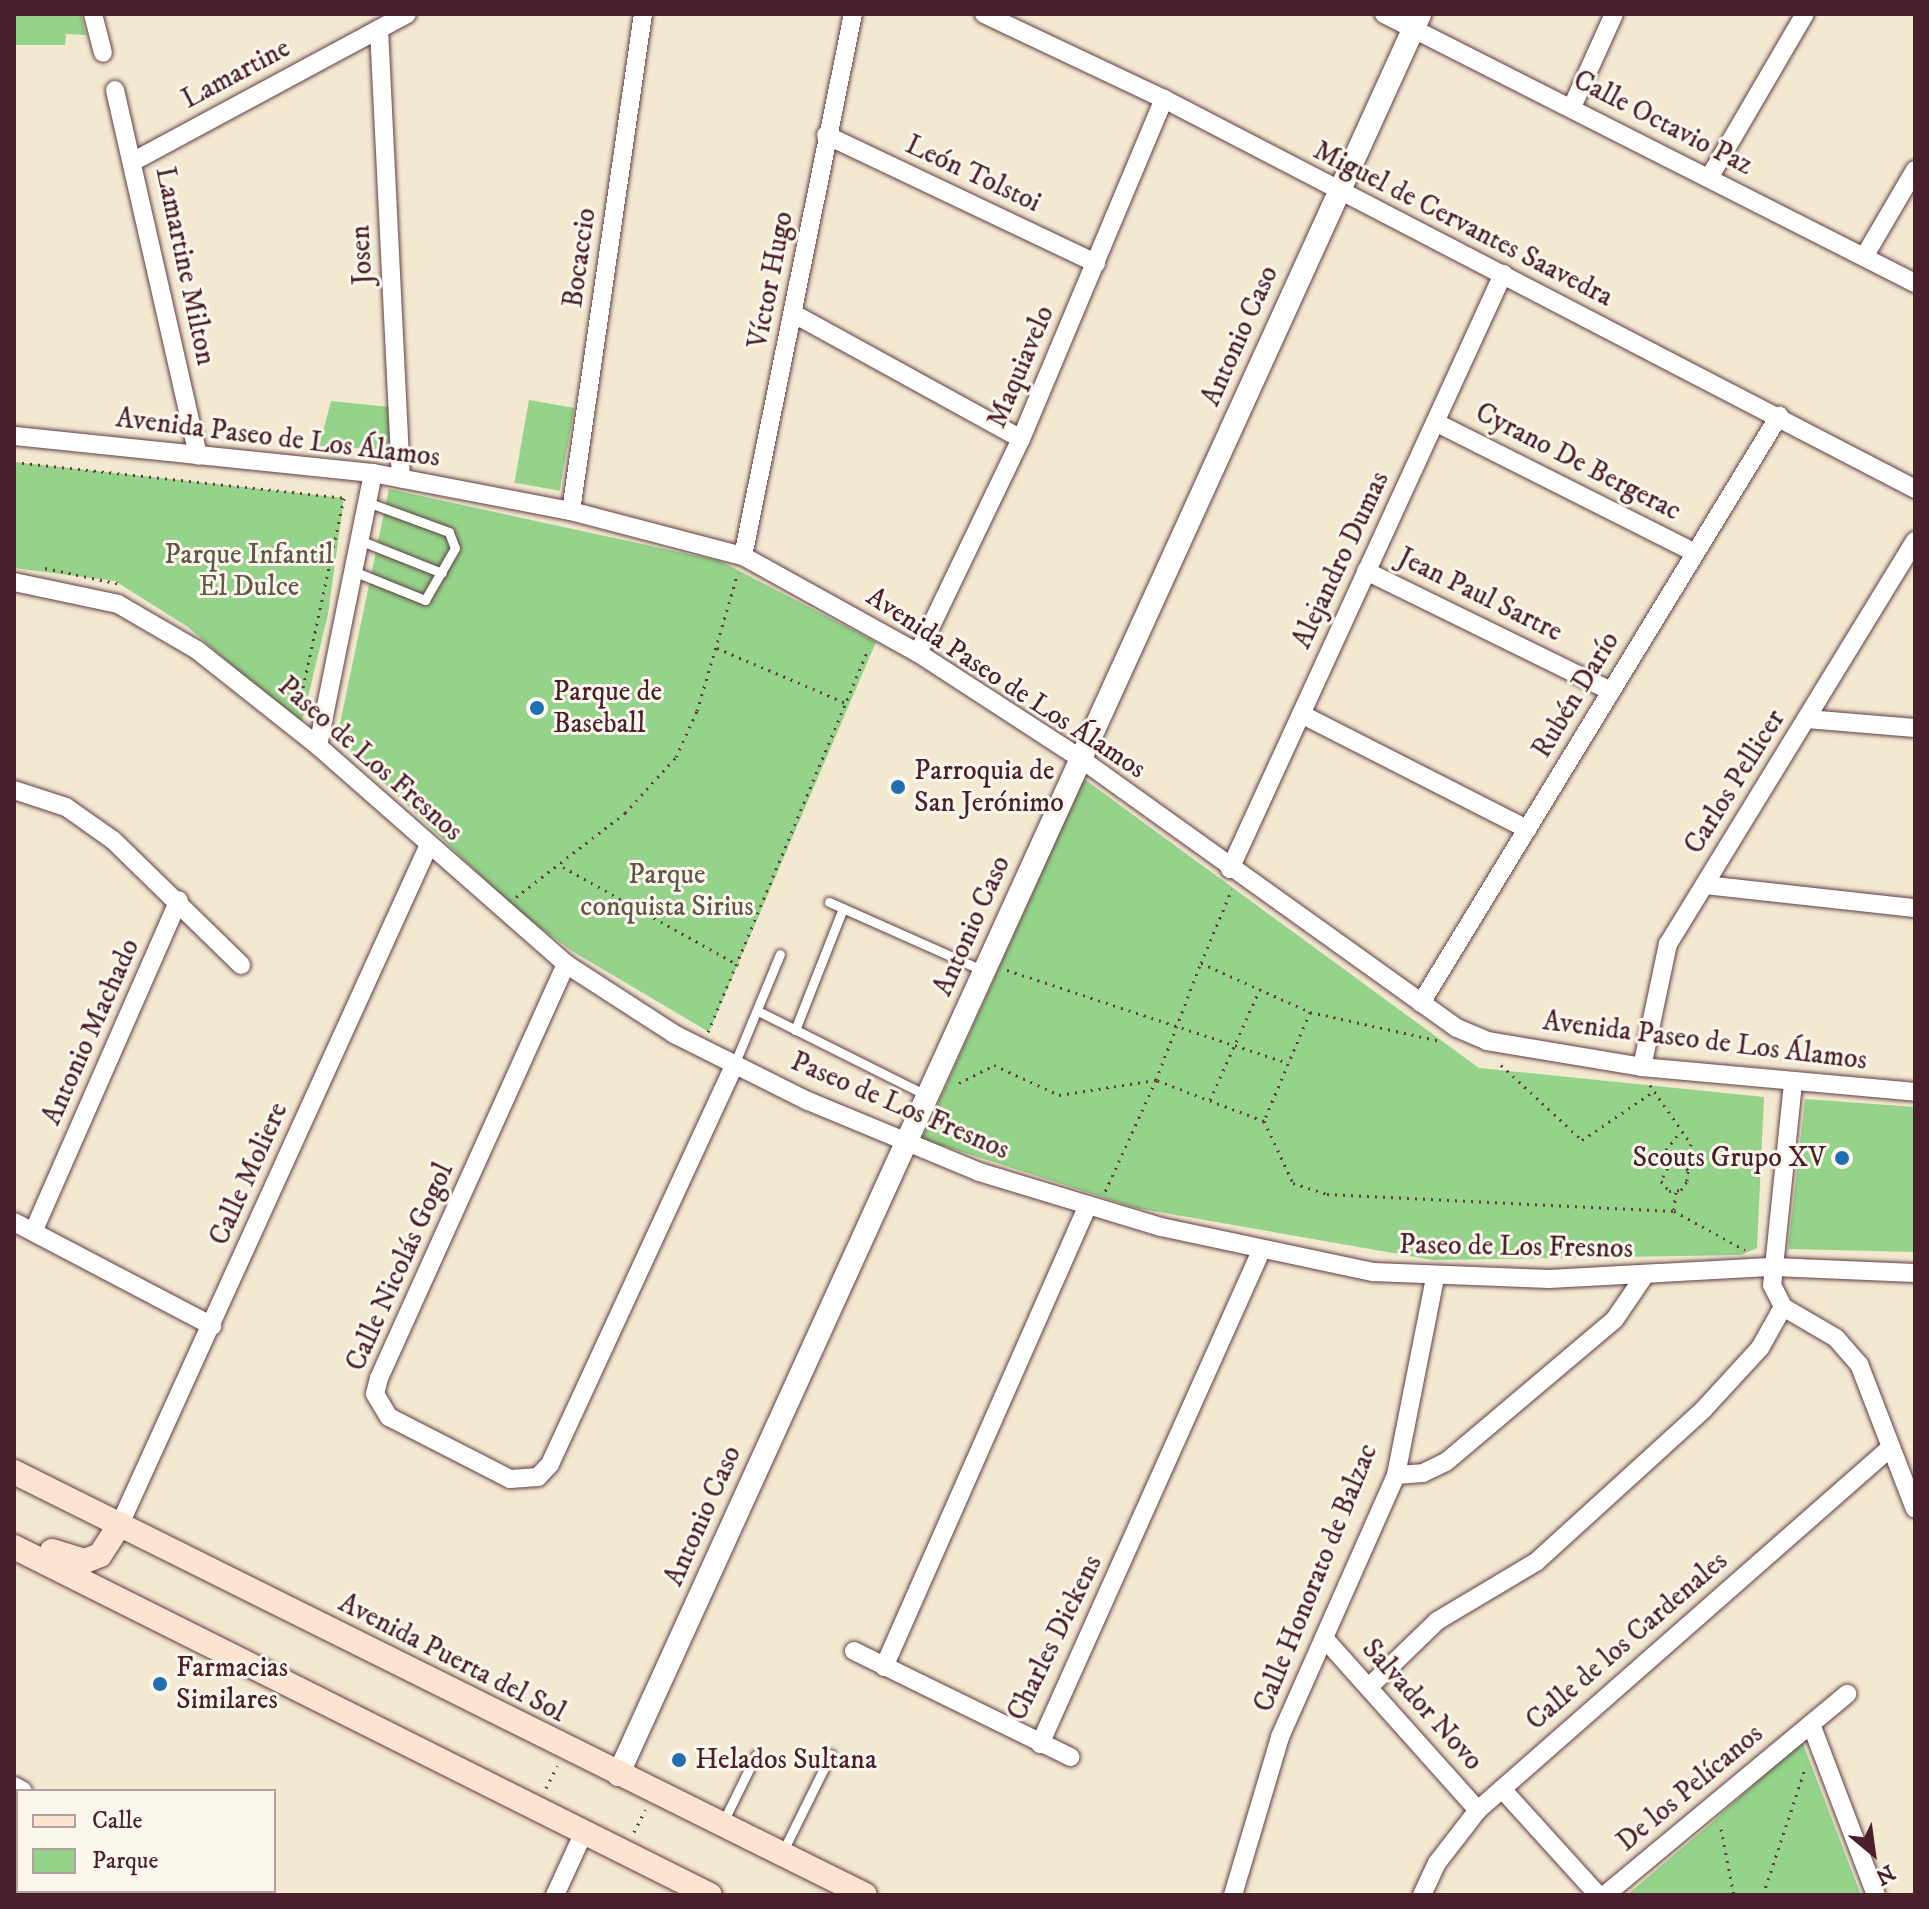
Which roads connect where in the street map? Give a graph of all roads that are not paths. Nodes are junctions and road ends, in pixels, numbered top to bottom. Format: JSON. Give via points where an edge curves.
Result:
{"nodes":[{"id":1,"x":93,"y":14,"type":"edge"},
{"id":2,"x":407,"y":14,"type":"edge"},
{"id":3,"x":643,"y":14,"type":"edge"},
{"id":4,"x":853,"y":14,"type":"edge"},
{"id":5,"x":984,"y":14,"type":"edge"},
{"id":6,"x":1384,"y":14,"type":"edge"},
{"id":7,"x":1614,"y":14,"type":"edge"},
{"id":8,"x":1805,"y":14,"type":"edge"},
{"id":9,"x":1416,"y":21,"type":"edge"},
{"id":10,"x":379,"y":29,"type":"junction"},
{"id":11,"x":103,"y":53,"type":"dead end"},
{"id":12,"x":115,"y":90,"type":"dead end"},
{"id":13,"x":1164,"y":99,"type":"junction"},
{"id":14,"x":1572,"y":107,"type":"junction"},
{"id":15,"x":826,"y":135,"type":"junction"},
{"id":16,"x":134,"y":161,"type":"junction"},
{"id":17,"x":1915,"y":170,"type":"edge"},
{"id":18,"x":1709,"y":178,"type":"junction"},
{"id":19,"x":1338,"y":194,"type":"junction"},
{"id":20,"x":1864,"y":257,"type":"junction"},
{"id":21,"x":1096,"y":263,"type":"junction"},
{"id":22,"x":1503,"y":274,"type":"junction"},
{"id":23,"x":1915,"y":283,"type":"edge"},
{"id":24,"x":794,"y":314,"type":"junction"},
{"id":25,"x":1779,"y":416,"type":"junction"},
{"id":26,"x":1435,"y":422,"type":"junction"},
{"id":27,"x":14,"y":436,"type":"edge"},
{"id":28,"x":1021,"y":439,"type":"junction"},
{"id":29,"x":198,"y":456,"type":"junction"},
{"id":30,"x":373,"y":473,"type":"junction"},
{"id":31,"x":401,"y":478,"type":"junction"},
{"id":32,"x":1915,"y":489,"type":"edge"},
{"id":33,"x":367,"y":502,"type":"junction"},
{"id":34,"x":571,"y":511,"type":"junction"},
{"id":35,"x":359,"y":540,"type":"junction"},
{"id":36,"x":1915,"y":541,"type":"edge"},
{"id":37,"x":1695,"y":553,"type":"junction"},
{"id":38,"x":743,"y":556,"type":"junction"},
{"id":39,"x":353,"y":571,"type":"junction"},
{"id":40,"x":1366,"y":571,"type":"junction"},
{"id":41,"x":442,"y":573,"type":"junction"},
{"id":42,"x":14,"y":582,"type":"edge"},
{"id":43,"x":918,"y":653,"type":"junction"},
{"id":44,"x":1611,"y":691,"type":"junction"},
{"id":45,"x":1301,"y":714,"type":"junction"},
{"id":46,"x":1807,"y":719,"type":"junction"},
{"id":47,"x":1915,"y":728,"type":"edge"},
{"id":48,"x":318,"y":746,"type":"junction"},
{"id":49,"x":1081,"y":759,"type":"junction"},
{"id":50,"x":14,"y":790,"type":"edge"},
{"id":51,"x":1527,"y":829,"type":"junction"},
{"id":52,"x":428,"y":847,"type":"junction"},
{"id":53,"x":1233,"y":871,"type":"junction"},
{"id":54,"x":1705,"y":885,"type":"junction"},
{"id":55,"x":179,"y":900,"type":"junction"},
{"id":56,"x":829,"y":902,"type":"dead end"},
{"id":57,"x":843,"y":908,"type":"junction"},
{"id":58,"x":1915,"y":908,"type":"edge"},
{"id":59,"x":780,"y":954,"type":"dead end"},
{"id":60,"x":566,"y":964,"type":"junction"},
{"id":61,"x":241,"y":965,"type":"dead end"},
{"id":62,"x":986,"y":967,"type":"junction"},
{"id":63,"x":1421,"y":1003,"type":"junction"},
{"id":64,"x":758,"y":1011,"type":"junction"},
{"id":65,"x":795,"y":1030,"type":"junction"},
{"id":66,"x":734,"y":1065,"type":"junction"},
{"id":67,"x":1642,"y":1067,"type":"junction"},
{"id":68,"x":1793,"y":1083,"type":"junction"},
{"id":69,"x":1915,"y":1092,"type":"edge"},
{"id":70,"x":928,"y":1096,"type":"junction"},
{"id":71,"x":905,"y":1145,"type":"junction"},
{"id":72,"x":1088,"y":1205,"type":"junction"},
{"id":73,"x":14,"y":1222,"type":"edge"},
{"id":74,"x":34,"y":1230,"type":"junction"},
{"id":75,"x":1261,"y":1251,"type":"junction"},
{"id":76,"x":1774,"y":1267,"type":"junction"},
{"id":77,"x":1915,"y":1273,"type":"edge"},
{"id":78,"x":1435,"y":1278,"type":"junction"},
{"id":79,"x":1643,"y":1278,"type":"junction"},
{"id":80,"x":1783,"y":1307,"type":"junction"},
{"id":81,"x":212,"y":1326,"type":"junction"},
{"id":82,"x":1891,"y":1447,"type":"junction"},
{"id":83,"x":14,"y":1472,"type":"edge"},
{"id":84,"x":1396,"y":1475,"type":"junction"},
{"id":85,"x":1915,"y":1509,"type":"edge"},
{"id":86,"x":120,"y":1524,"type":"junction"},
{"id":87,"x":14,"y":1532,"type":"edge"},
{"id":88,"x":14,"y":1547,"type":"edge"},
{"id":89,"x":1324,"y":1638,"type":"junction"},
{"id":90,"x":854,"y":1651,"type":"dead end"},
{"id":91,"x":884,"y":1667,"type":"junction"},
{"id":92,"x":1369,"y":1687,"type":"junction"},
{"id":93,"x":1847,"y":1694,"type":"dead end"},
{"id":94,"x":1811,"y":1724,"type":"junction"},
{"id":95,"x":1040,"y":1744,"type":"junction"},
{"id":96,"x":831,"y":1754,"type":"dead end"},
{"id":97,"x":756,"y":1755,"type":"dead end"},
{"id":98,"x":1070,"y":1757,"type":"dead end"},
{"id":99,"x":618,"y":1775,"type":"junction"},
{"id":100,"x":1502,"y":1789,"type":"junction"},
{"id":101,"x":1478,"y":1810,"type":"junction"},
{"id":102,"x":722,"y":1824,"type":"junction"},
{"id":103,"x":583,"y":1834,"type":"junction"},
{"id":104,"x":782,"y":1853,"type":"junction"},
{"id":105,"x":555,"y":1895,"type":"edge"},
{"id":106,"x":710,"y":1895,"type":"edge"},
{"id":107,"x":865,"y":1895,"type":"edge"},
{"id":108,"x":1233,"y":1895,"type":"edge"},
{"id":109,"x":1422,"y":1895,"type":"edge"},
{"id":110,"x":1598,"y":1895,"type":"edge"},
{"id":111,"x":1605,"y":1895,"type":"edge"},
{"id":112,"x":1876,"y":1895,"type":"edge"}],
"edges":[{"from":1,"to":11,"type":"street"},
{"from":2,"to":10,"type":"street","name":"Lamartine"},
{"from":3,"to":34,"type":"street","name":"Bocaccio"},
{"from":4,"to":15,"type":"street","name":"Víctor Hugo"},
{"from":5,"to":13,"type":"street","name":"Miguel de Cervantes Saavedra"},
{"from":6,"to":9,"type":"street","name":"Calle Octavio Paz"},
{"from":7,"to":14,"type":"street"},
{"from":8,"to":18,"type":"street"},
{"from":9,"to":14,"type":"street","name":"Calle Octavio Paz"},
{"from":9,"to":19,"type":"street","name":"Antonio Caso"},
{"from":10,"to":16,"type":"street","name":"Lamartine"},
{"from":10,"to":31,"type":"street","name":"Josen"},
{"from":12,"to":16,"type":"street","name":"Lamartine Milton"},
{"from":13,"to":19,"type":"street","name":"Miguel de Cervantes Saavedra"},
{"from":13,"to":21,"type":"street","name":"Maquiavelo"},
{"from":14,"to":18,"type":"street","name":"Calle Octavio Paz"},
{"from":15,"to":21,"type":"street","name":"León Tolstoi"},
{"from":15,"to":24,"type":"street","name":"Víctor Hugo"},
{"from":16,"to":29,"type":"street","name":"Lamartine Milton"},
{"from":17,"to":20,"type":"street"},
{"from":18,"to":20,"type":"street","name":"Calle Octavio Paz"},
{"from":19,"to":22,"type":"street","name":"Miguel de Cervantes Saavedra"},
{"from":19,"to":49,"type":"street","name":"Antonio Caso"},
{"from":20,"to":23,"type":"street","name":"Calle Octavio Paz"},
{"from":21,"to":28,"type":"street","name":"Maquiavelo"},
{"from":22,"to":25,"type":"street","name":"Miguel de Cervantes Saavedra"},
{"from":22,"to":26,"type":"street","name":"Alejandro Dumas"},
{"from":24,"to":28,"type":"street"},
{"from":24,"to":38,"type":"street","name":"Víctor Hugo"},
{"from":25,"to":32,"type":"street","name":"Miguel de Cervantes Saavedra"},
{"from":25,"to":37,"type":"street","name":"Rubén Darío"},
{"from":26,"to":37,"type":"street","name":"Cyrano De Bergerac"},
{"from":26,"to":40,"type":"street","name":"Alejandro Dumas"},
{"from":27,"to":29,"type":"street","name":"Avenida Paseo de Los Álamos"},
{"from":28,"to":43,"type":"street","name":"Maquiavelo"},
{"from":29,"to":30,"type":"street","name":"Avenida Paseo de Los Álamos"},
{"from":30,"to":31,"type":"street","name":"Avenida Paseo de Los Álamos"},
{"from":30,"to":33,"type":"street"},
{"from":31,"to":34,"type":"street","name":"Avenida Paseo de Los Álamos"},
{"from":33,"to":35,"type":"street"},
{"from":33,"to":41,"type":"lane","via":[[449,532],[455,548]]},
{"from":34,"to":38,"type":"street","name":"Avenida Paseo de Los Álamos"},
{"from":35,"to":39,"type":"street"},
{"from":35,"to":41,"type":"lane"},
{"from":36,"to":46,"type":"street","name":"Carlos Pellicer"},
{"from":37,"to":44,"type":"street","name":"Rubén Darío"},
{"from":38,"to":43,"type":"street","name":"Avenida Paseo de Los Álamos"},
{"from":39,"to":41,"type":"lane","via":[[425,600]]},
{"from":39,"to":48,"type":"street"},
{"from":40,"to":44,"type":"street","name":"Jean Paul Sartre"},
{"from":40,"to":45,"type":"street","name":"Alejandro Dumas"},
{"from":42,"to":48,"type":"street","name":"Paseo de Los Fresnos","via":[[85,593],[139,614],[197,650]]},
{"from":43,"to":49,"type":"street","name":"Avenida Paseo de Los Álamos"},
{"from":44,"to":51,"type":"street","name":"Rubén Darío"},
{"from":45,"to":51,"type":"street"},
{"from":45,"to":53,"type":"street","name":"Alejandro Dumas"},
{"from":46,"to":47,"type":"street"},
{"from":46,"to":54,"type":"street","name":"Carlos Pellicer"},
{"from":48,"to":52,"type":"street","name":"Paseo de Los Fresnos"},
{"from":49,"to":53,"type":"street","name":"Avenida Paseo de Los Álamos"},
{"from":49,"to":62,"type":"street","name":"Antonio Caso"},
{"from":50,"to":55,"type":"street","via":[[66,807],[113,840]]},
{"from":51,"to":63,"type":"street","name":"Rubén Darío"},
{"from":52,"to":60,"type":"street","name":"Paseo de Los Fresnos"},
{"from":52,"to":81,"type":"street","name":"Calle Moliere"},
{"from":53,"to":63,"type":"street","name":"Avenida Paseo de Los Álamos"},
{"from":54,"to":58,"type":"street"},
{"from":54,"to":67,"type":"street","name":"Carlos Pellicer","via":[[1668,944]]},
{"from":55,"to":61,"type":"street"},
{"from":55,"to":74,"type":"street","name":"Antonio Machado"},
{"from":56,"to":57,"type":"lane"},
{"from":57,"to":62,"type":"lane"},
{"from":57,"to":65,"type":"lane"},
{"from":59,"to":64,"type":"lane"},
{"from":60,"to":66,"type":"street","name":"Paseo de Los Fresnos"},
{"from":60,"to":66,"type":"street","name":"Calle Nicolás Gogol","via":[[379,1378],[375,1394],[389,1417],[510,1479],[538,1477],[550,1464]]},
{"from":62,"to":70,"type":"street","name":"Antonio Caso"},
{"from":63,"to":67,"type":"street","name":"Avenida Paseo de Los Álamos","via":[[1487,1041]]},
{"from":64,"to":65,"type":"lane"},
{"from":64,"to":66,"type":"lane"},
{"from":65,"to":70,"type":"lane"},
{"from":66,"to":71,"type":"street","name":"Paseo de Los Fresnos"},
{"from":67,"to":68,"type":"street","name":"Avenida Paseo de Los Álamos"},
{"from":68,"to":69,"type":"street","name":"Avenida Paseo de Los Álamos"},
{"from":68,"to":76,"type":"street"},
{"from":70,"to":71,"type":"street","name":"Antonio Caso"},
{"from":71,"to":72,"type":"street","name":"Paseo de Los Fresnos"},
{"from":71,"to":99,"type":"street","name":"Antonio Caso"},
{"from":72,"to":75,"type":"street","name":"Paseo de Los Fresnos"},
{"from":72,"to":91,"type":"street"},
{"from":73,"to":74,"type":"street"},
{"from":74,"to":81,"type":"street"},
{"from":75,"to":78,"type":"street","name":"Paseo de Los Fresnos"},
{"from":75,"to":95,"type":"street","name":"Charles Dickens"},
{"from":76,"to":77,"type":"street","name":"Paseo de Los Fresnos"},
{"from":76,"to":79,"type":"street","name":"Paseo de Los Fresnos"},
{"from":76,"to":80,"type":"street","via":[[1772,1285]]},
{"from":78,"to":79,"type":"street","name":"Paseo de Los Fresnos"},
{"from":78,"to":84,"type":"street","name":"Calle Honorato de Balzac"},
{"from":79,"to":84,"type":"street","via":[[1615,1319],[1446,1462],[1423,1473]]},
{"from":80,"to":82,"type":"street","via":[[1849,1349]]},
{"from":80,"to":92,"type":"street","via":[[1760,1348],[1703,1410],[1536,1562],[1437,1621]]},
{"from":81,"to":86,"type":"street","name":"Calle Moliere"},
{"from":82,"to":85,"type":"street"},
{"from":82,"to":100,"type":"street","name":"Calle de los Cardenales"},
{"from":83,"to":86,"type":"main road","name":"Avenida Puerta del Sol"},
{"from":84,"to":89,"type":"street","name":"Calle Honorato de Balzac"},
{"from":86,"to":87,"type":"main road","via":[[100,1555],[85,1561],[68,1560]]},
{"from":86,"to":99,"type":"main road","name":"Avenida Puerta del Sol"},
{"from":88,"to":103,"type":"main road"},
{"from":89,"to":92,"type":"street","name":"Salvador Novo"},
{"from":89,"to":108,"type":"street","name":"Calle Honorato de Balzac","via":[[1280,1737]]},
{"from":90,"to":91,"type":"street","name":"Charles Dickens"},
{"from":91,"to":95,"type":"street","name":"Charles Dickens"},
{"from":92,"to":101,"type":"street","name":"Salvador Novo"},
{"from":93,"to":94,"type":"street","name":"De los Pelícanos"},
{"from":94,"to":111,"type":"street","name":"De los Pelícanos"},
{"from":94,"to":112,"type":"street"},
{"from":95,"to":98,"type":"street"},
{"from":96,"to":104,"type":"lane"},
{"from":97,"to":102,"type":"lane"},
{"from":99,"to":102,"type":"main road","name":"Avenida Puerta del Sol"},
{"from":100,"to":101,"type":"street","name":"Calle de los Cardenales"},
{"from":100,"to":110,"type":"street"},
{"from":101,"to":109,"type":"street","name":"Calle de los Cardenales","via":[[1437,1863]]},
{"from":102,"to":104,"type":"main road","name":"Avenida Puerta del Sol"},
{"from":103,"to":105,"type":"street"},
{"from":103,"to":106,"type":"main road"},
{"from":104,"to":107,"type":"main road","name":"Avenida Puerta del Sol"}]}
